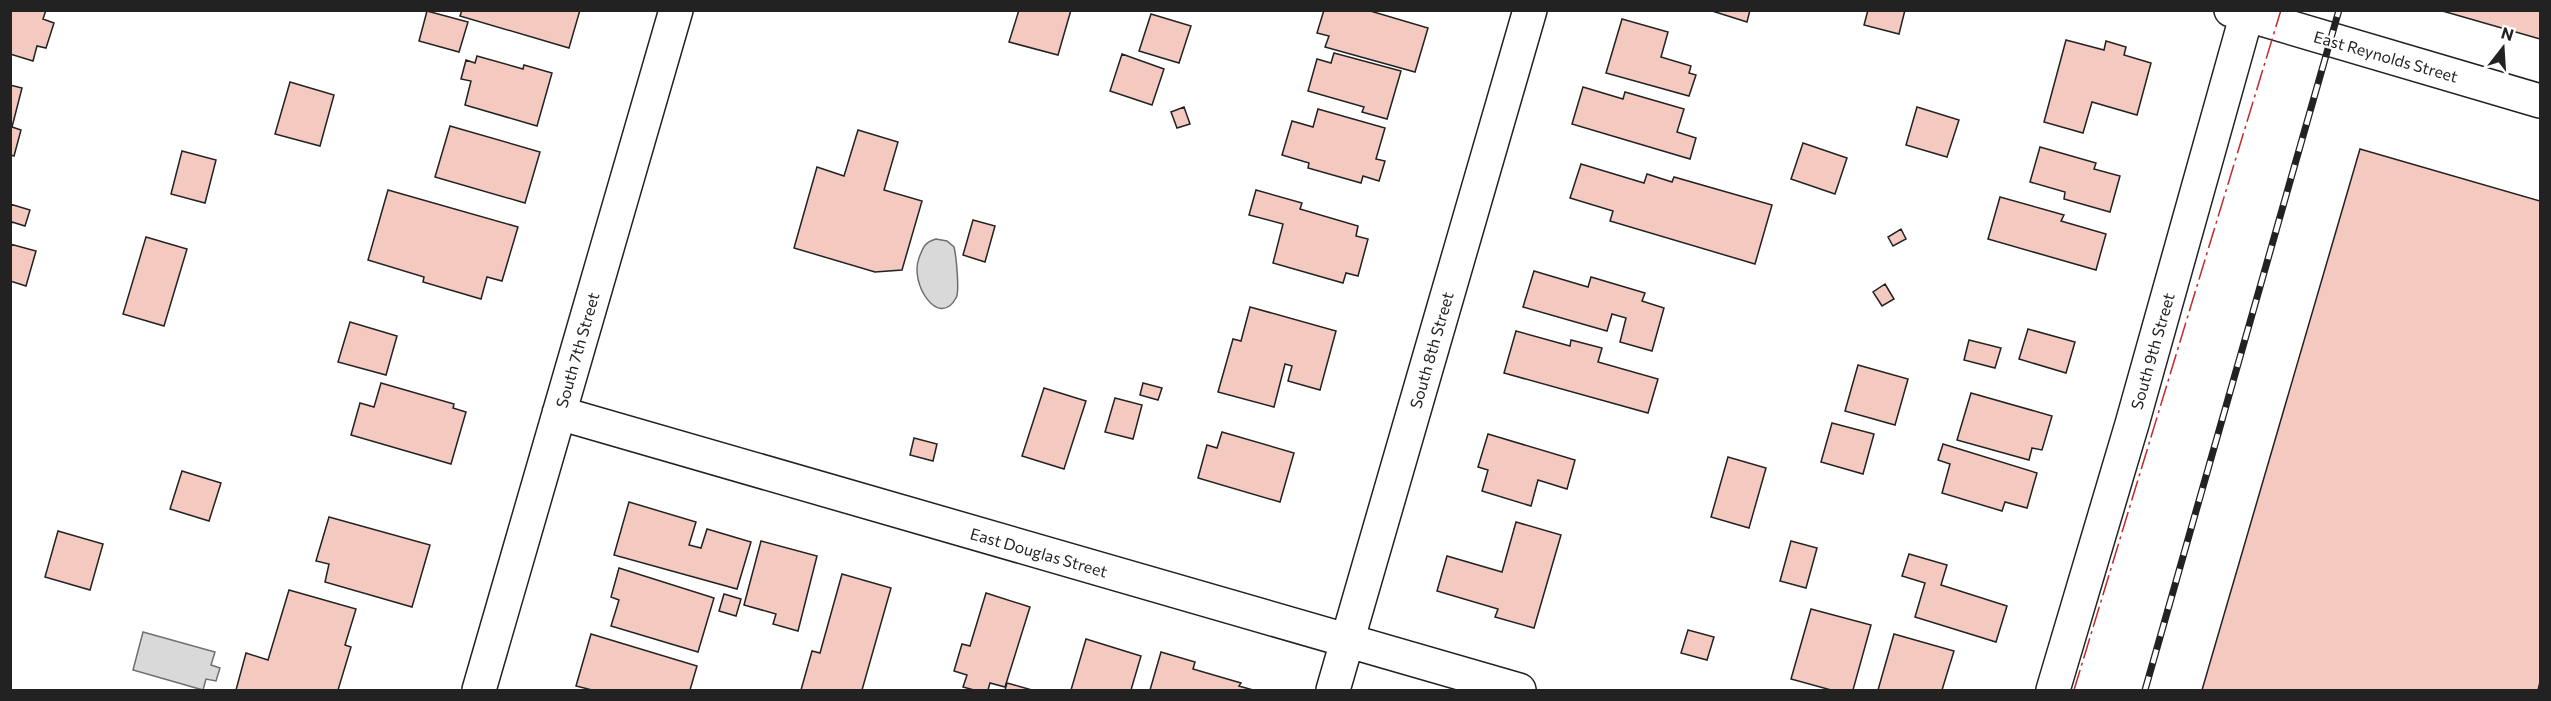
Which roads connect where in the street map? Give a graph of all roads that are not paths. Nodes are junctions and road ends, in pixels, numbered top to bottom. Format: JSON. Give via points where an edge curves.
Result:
{"nodes":[{"id":1,"x":676,"y":10,"type":"edge"},
{"id":2,"x":1530,"y":10,"type":"edge"},
{"id":3,"x":2242,"y":12,"type":"edge"},
{"id":4,"x":2541,"y":101,"type":"edge"},
{"id":5,"x":559,"y":413,"type":"junction"},
{"id":6,"x":1348,"y":640,"type":"junction"},
{"id":7,"x":478,"y":690,"type":"edge"},
{"id":8,"x":1333,"y":690,"type":"edge"},
{"id":9,"x":1519,"y":690,"type":"edge"},
{"id":10,"x":2053,"y":690,"type":"edge"}],
"edges":[{"from":1,"to":5,"type":"street","name":"South 7th Street"},
{"from":2,"to":6,"type":"street","name":"South 8th Street"},
{"from":3,"to":4,"type":"street","name":"East Reynolds Street"},
{"from":3,"to":10,"type":"street","name":"South 9th Street","via":[[2132,424]]},
{"from":5,"to":6,"type":"street","name":"East Douglas Street"},
{"from":5,"to":7,"type":"street","name":"South 7th Street"},
{"from":6,"to":8,"type":"street","name":"South 8th Street"},
{"from":6,"to":9,"type":"street","name":"East Douglas Street"}]}
